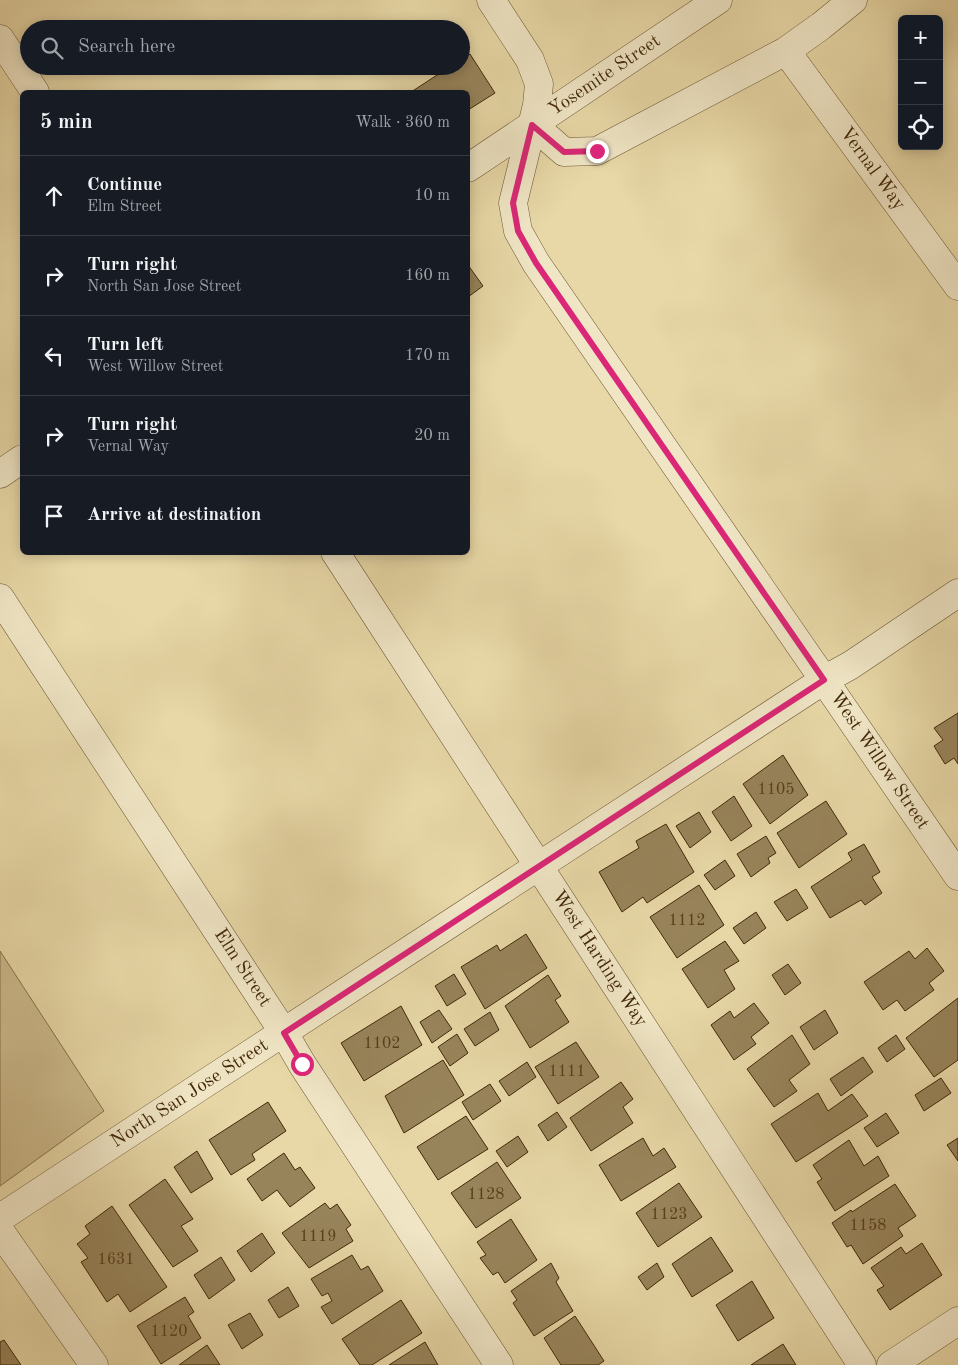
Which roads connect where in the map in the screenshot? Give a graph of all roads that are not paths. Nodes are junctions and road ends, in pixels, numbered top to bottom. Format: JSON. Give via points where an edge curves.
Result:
{"nodes":[{"id":1,"x":491,"y":0,"type":"edge"},
{"id":2,"x":718,"y":0,"type":"edge"},
{"id":3,"x":853,"y":0,"type":"edge"},
{"id":4,"x":0,"y":39,"type":"edge"},
{"id":5,"x":786,"y":51,"type":"junction"},
{"id":6,"x":20,"y":69,"type":"edge"},
{"id":7,"x":24,"y":75,"type":"edge"},
{"id":8,"x":34,"y":90,"type":"edge"},
{"id":9,"x":532,"y":125,"type":"junction"},
{"id":10,"x":470,"y":167,"type":"edge"},
{"id":11,"x":958,"y":286,"type":"edge"},
{"id":12,"x":20,"y":460,"type":"edge"},
{"id":13,"x":0,"y":474,"type":"edge"},
{"id":14,"x":337,"y":555,"type":"edge"},
{"id":15,"x":958,"y":594,"type":"edge"},
{"id":16,"x":0,"y":598,"type":"edge"},
{"id":17,"x":824,"y":680,"type":"junction"},
{"id":18,"x":539,"y":866,"type":"junction"},
{"id":19,"x":958,"y":876,"type":"edge"},
{"id":20,"x":284,"y":1033,"type":"junction"},
{"id":21,"x":0,"y":1218,"type":"edge"},
{"id":22,"x":0,"y":1231,"type":"edge"},
{"id":23,"x":958,"y":1321,"type":"edge"},
{"id":24,"x":94,"y":1365,"type":"edge"},
{"id":25,"x":498,"y":1365,"type":"edge"},
{"id":26,"x":862,"y":1365,"type":"edge"},
{"id":27,"x":891,"y":1365,"type":"edge"}],
"edges":[{"from":1,"to":9,"type":"street","name":"West Willow Street","via":[[530,60],[539,84]]},
{"from":2,"to":9,"type":"street","name":"Yosemite Street"},
{"from":3,"to":5,"type":"street"},
{"from":4,"to":6,"type":"street"},
{"from":5,"to":9,"type":"street","via":[[597,151],[564,152]]},
{"from":5,"to":11,"type":"street","name":"Vernal Way"},
{"from":7,"to":8,"type":"street"},
{"from":9,"to":10,"type":"street","name":"Yosemite Street"},
{"from":9,"to":17,"type":"street","name":"West Willow Street","via":[[513,203],[518,231],[542,271]]},
{"from":12,"to":13,"type":"street"},
{"from":14,"to":18,"type":"street","name":"West Harding Way"},
{"from":15,"to":17,"type":"street","name":"North San Jose Street"},
{"from":16,"to":20,"type":"street","name":"Elm Street"},
{"from":17,"to":18,"type":"street","name":"North San Jose Street"},
{"from":17,"to":19,"type":"street","name":"West Willow Street"},
{"from":18,"to":20,"type":"street","name":"North San Jose Street"},
{"from":18,"to":26,"type":"street","name":"West Harding Way"},
{"from":20,"to":21,"type":"street","name":"North San Jose Street"},
{"from":20,"to":25,"type":"street","name":"Elm Street"},
{"from":22,"to":24,"type":"street"},
{"from":23,"to":27,"type":"street"}]}
